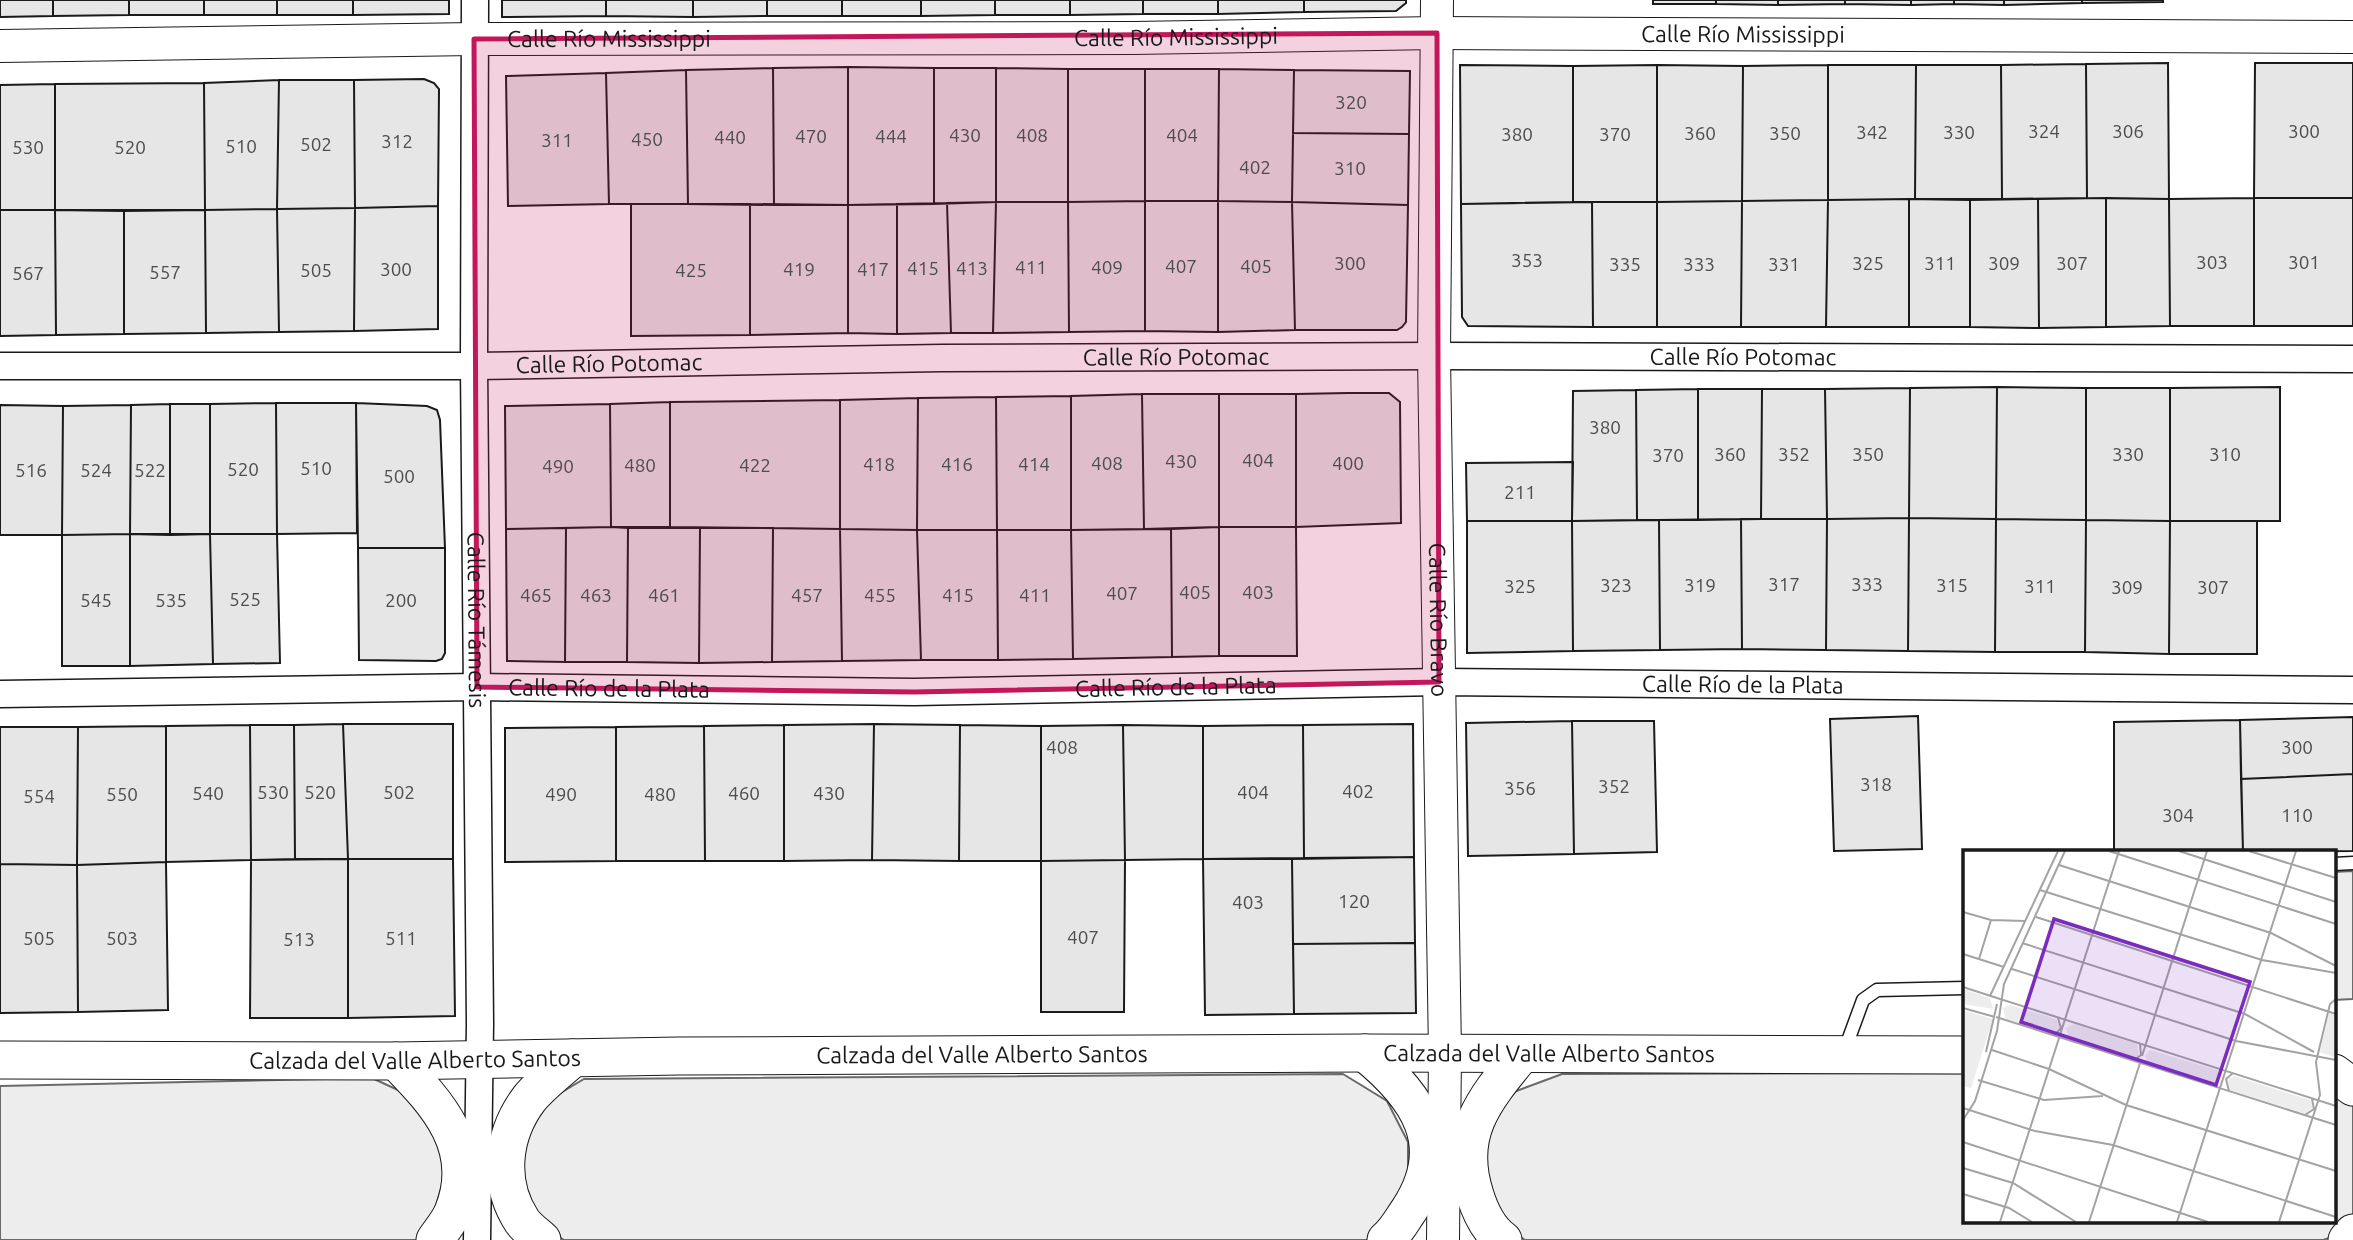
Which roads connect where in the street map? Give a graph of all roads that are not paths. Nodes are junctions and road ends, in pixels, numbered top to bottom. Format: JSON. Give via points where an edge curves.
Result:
{"nodes":[{"id":1,"x":475,"y":0,"type":"edge"},
{"id":2,"x":1437,"y":0,"type":"edge"},
{"id":3,"x":1437,"y":33,"type":"junction"},
{"id":4,"x":2353,"y":37,"type":"edge"},
{"id":5,"x":474,"y":39,"type":"junction"},
{"id":6,"x":0,"y":46,"type":"edge"},
{"id":7,"x":1434,"y":356,"type":"junction"},
{"id":8,"x":2353,"y":359,"type":"edge"},
{"id":9,"x":0,"y":366,"type":"edge"},
{"id":10,"x":474,"y":366,"type":"junction"},
{"id":11,"x":1439,"y":682,"type":"junction"},
{"id":12,"x":477,"y":687,"type":"junction"},
{"id":13,"x":2353,"y":690,"type":"edge"},
{"id":14,"x":0,"y":694,"type":"edge"},
{"id":15,"x":1963,"y":988,"type":"edge"},
{"id":16,"x":1365,"y":1053,"type":"junction"},
{"id":17,"x":1445,"y":1054,"type":"junction"},
{"id":18,"x":1521,"y":1055,"type":"junction"},
{"id":19,"x":1843,"y":1055,"type":"junction"},
{"id":20,"x":1963,"y":1055,"type":"edge"},
{"id":21,"x":573,"y":1058,"type":"junction"},
{"id":22,"x":0,"y":1060,"type":"edge"},
{"id":23,"x":480,"y":1060,"type":"junction"},
{"id":24,"x":396,"y":1061,"type":"junction"},
{"id":25,"x":2336,"y":1074,"type":"edge"},
{"id":26,"x":2353,"y":1087,"type":"edge"},
{"id":27,"x":2353,"y":1233,"type":"edge"},
{"id":28,"x":435,"y":1240,"type":"edge"},
{"id":29,"x":477,"y":1240,"type":"edge"},
{"id":30,"x":542,"y":1240,"type":"edge"},
{"id":31,"x":1386,"y":1240,"type":"edge"},
{"id":32,"x":1443,"y":1240,"type":"edge"},
{"id":33,"x":1503,"y":1240,"type":"edge"},
{"id":34,"x":2347,"y":1240,"type":"edge"}],
"edges":[{"from":1,"to":5,"type":"street","name":"Calle Río Támesis"},
{"from":2,"to":3,"type":"street","name":"Calle Río Bravo"},
{"from":3,"to":4,"type":"street","name":"Calle Río Mississippi"},
{"from":3,"to":5,"type":"street","name":"Calle Río Mississippi"},
{"from":3,"to":7,"type":"street","name":"Calle Río Bravo"},
{"from":5,"to":6,"type":"street","name":"Calle Río Mississippi"},
{"from":5,"to":10,"type":"street","name":"Calle Río Támesis"},
{"from":7,"to":8,"type":"street","name":"Calle Río Potomac"},
{"from":7,"to":10,"type":"street","name":"Calle Río Potomac"},
{"from":7,"to":11,"type":"street","name":"Calle Río Bravo"},
{"from":9,"to":10,"type":"street","name":"Calle Río Potomac"},
{"from":10,"to":12,"type":"street","name":"Calle Río Támesis"},
{"from":11,"to":12,"type":"street","name":"Calle Río de la Plata","via":[[914,692]]},
{"from":11,"to":13,"type":"street","name":"Calle Río de la Plata"},
{"from":11,"to":17,"type":"street","name":"Calle Río Bravo"},
{"from":12,"to":14,"type":"street","name":"Calle Río de la Plata"},
{"from":12,"to":23,"type":"street","name":"Calle Río Támesis"},
{"from":15,"to":19,"type":"lane","via":[[1877,990],[1863,1000]]},
{"from":16,"to":17,"type":"main road","name":"Calzada del Valle Alberto Santos"},
{"from":16,"to":21,"type":"main road","name":"Calzada del Valle Alberto Santos"},
{"from":16,"to":31,"type":"main road","via":[[1392,1076],[1420,1113],[1429,1139],[1427,1172],[1417,1197]]},
{"from":17,"to":18,"type":"main road","name":"Calzada del Valle Alberto Santos"},
{"from":17,"to":32,"type":"street","name":"Calle Río Bravo"},
{"from":18,"to":19,"type":"main road","name":"Calzada del Valle Alberto Santos"},
{"from":18,"to":33,"type":"main road","via":[[1485,1102],[1469,1134],[1471,1182],[1479,1209]]},
{"from":19,"to":20,"type":"main road","name":"Calzada del Valle Alberto Santos"},
{"from":21,"to":23,"type":"main road","name":"Calzada del Valle Alberto Santos"},
{"from":21,"to":30,"type":"main road","via":[[530,1098],[510,1137],[506,1158],[507,1187],[514,1206],[524,1224]]},
{"from":22,"to":24,"type":"main road","name":"Calzada del Valle Alberto Santos"},
{"from":23,"to":24,"type":"main road","name":"Calzada del Valle Alberto Santos"},
{"from":23,"to":29,"type":"street","name":"Calle Río Támesis"},
{"from":24,"to":28,"type":"main road","via":[[443,1113],[455,1136],[461,1163],[460,1193],[452,1216]]},
{"from":25,"to":26,"type":"main road"},
{"from":27,"to":34,"type":"main road"}]}
